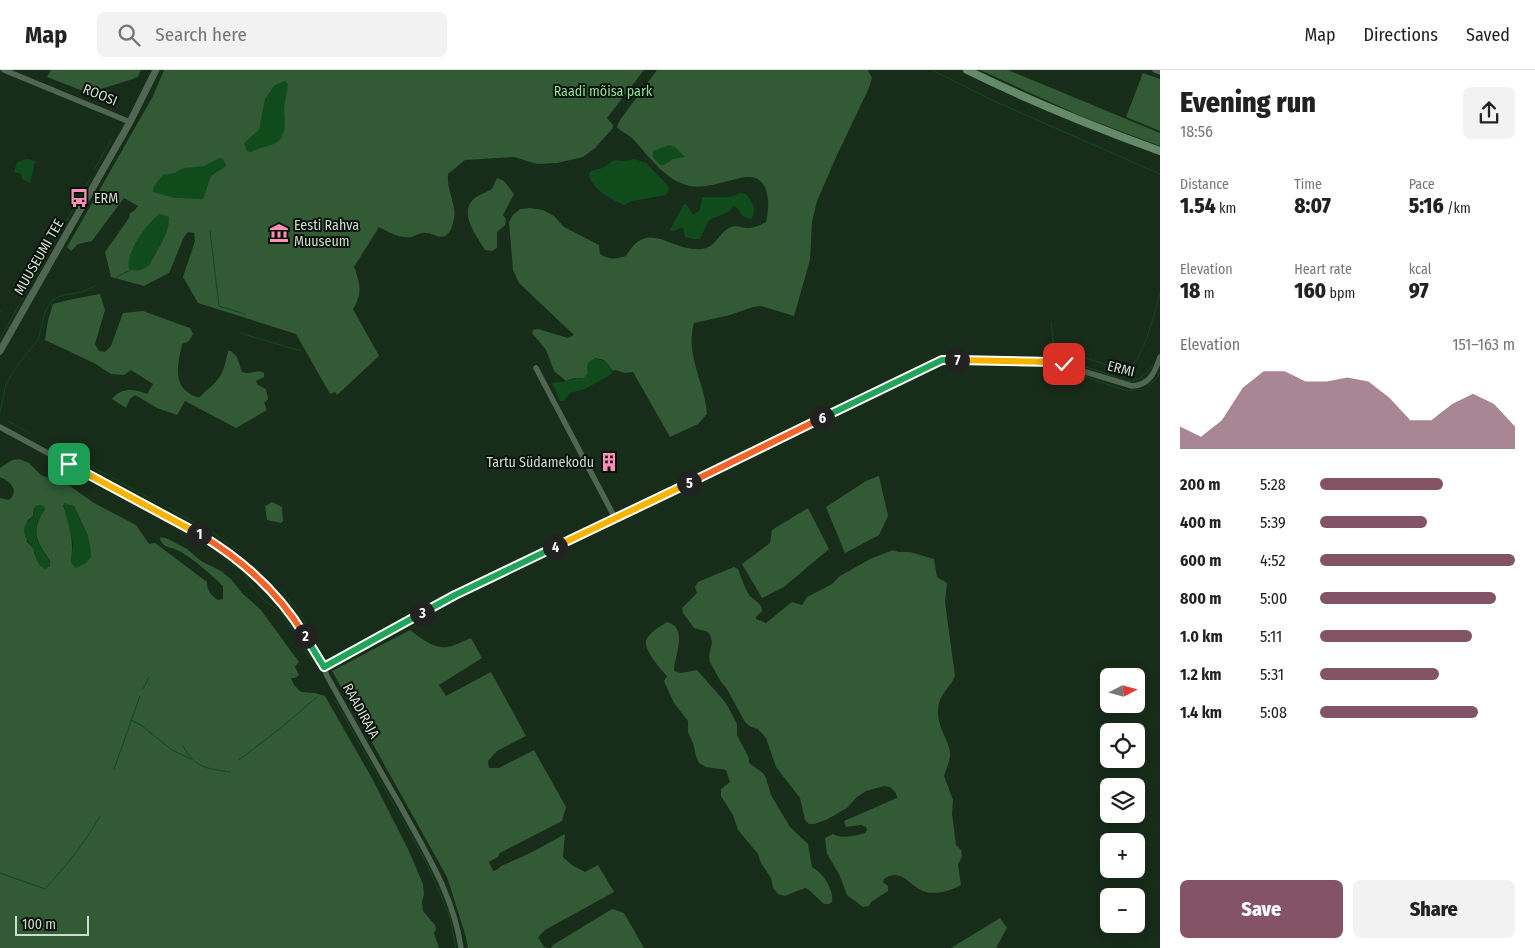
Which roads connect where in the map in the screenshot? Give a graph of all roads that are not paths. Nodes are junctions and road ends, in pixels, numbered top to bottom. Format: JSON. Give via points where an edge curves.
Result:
{"nodes":[{"id":1,"x":4,"y":70,"type":"edge"},
{"id":2,"x":156,"y":70,"type":"edge"},
{"id":3,"x":966,"y":70,"type":"edge"},
{"id":4,"x":1155,"y":70,"type":"edge"},
{"id":5,"x":1160,"y":72,"type":"edge"},
{"id":6,"x":130,"y":122,"type":"junction"},
{"id":7,"x":1160,"y":151,"type":"edge"},
{"id":8,"x":0,"y":351,"type":"edge"},
{"id":9,"x":1160,"y":357,"type":"edge"},
{"id":10,"x":536,"y":368,"type":"dead end"},
{"id":11,"x":0,"y":427,"type":"edge"},
{"id":12,"x":615,"y":518,"type":"junction"},
{"id":13,"x":324,"y":667,"type":"junction"},
{"id":14,"x":461,"y":948,"type":"edge"}],
"edges":[{"from":1,"to":6,"type":"street","name":"ROOSI"},
{"from":2,"to":6,"type":"street","name":"MUUSEUMI TEE"},
{"from":3,"to":7,"type":"main road","via":[[1091,126]]},
{"from":4,"to":5,"type":"street"},
{"from":6,"to":8,"type":"street","name":"MUUSEUMI TEE"},
{"from":9,"to":12,"type":"street","name":"ERMI","via":[[1149,380],[1132,386],[1053,362],[942,360]]},
{"from":10,"to":12,"type":"street"},
{"from":11,"to":13,"type":"street","name":"RAADIRAJA","via":[[194,531],[234,557],[254,573],[282,604]]},
{"from":12,"to":13,"type":"street","name":"ERMI","via":[[455,595]]},
{"from":13,"to":14,"type":"street","name":"RAADIRAJA","via":[[442,882],[454,914]]}]}
